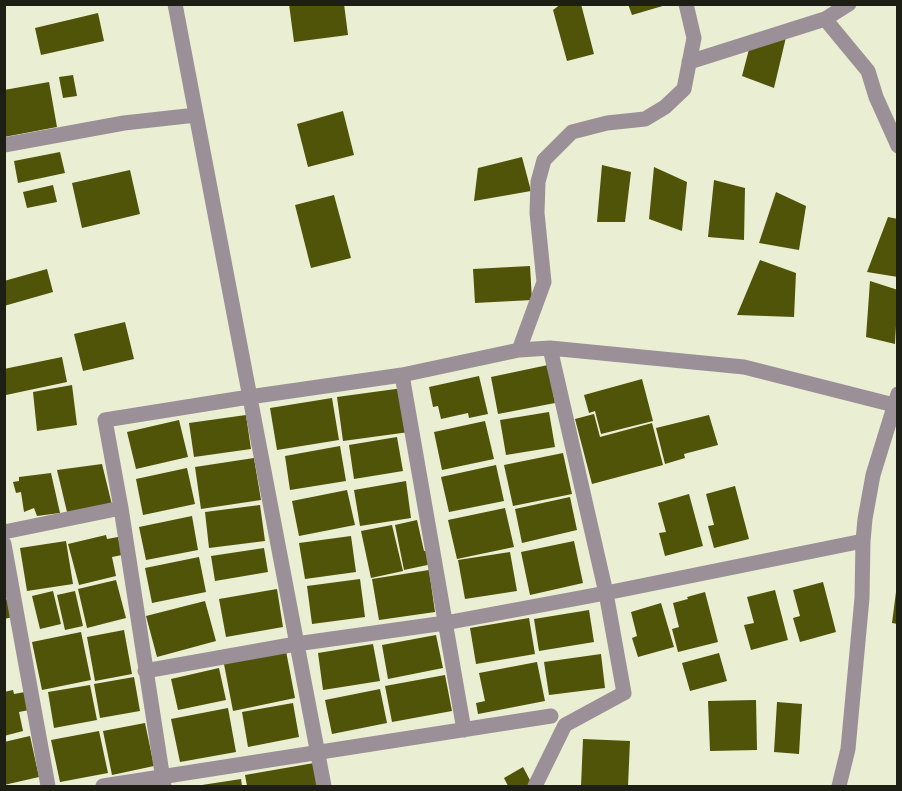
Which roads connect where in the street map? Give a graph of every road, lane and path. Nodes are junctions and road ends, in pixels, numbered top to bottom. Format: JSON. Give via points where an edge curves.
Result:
{"nodes":[{"id":1,"x":175,"y":4,"type":"edge"},
{"id":2,"x":686,"y":4,"type":"edge"},
{"id":3,"x":849,"y":4,"type":"edge"},
{"id":4,"x":825,"y":19,"type":"junction"},
{"id":5,"x":689,"y":62,"type":"junction"},
{"id":6,"x":196,"y":115,"type":"junction"},
{"id":7,"x":4,"y":145,"type":"edge"},
{"id":8,"x":897,"y":146,"type":"edge"},
{"id":9,"x":550,"y":348,"type":"junction"},
{"id":10,"x":519,"y":350,"type":"junction"},
{"id":11,"x":402,"y":375,"type":"junction"},
{"id":12,"x":249,"y":397,"type":"junction"},
{"id":13,"x":896,"y":400,"type":"edge"},
{"id":14,"x":121,"y":508,"type":"junction"},
{"id":15,"x":4,"y":532,"type":"edge"},
{"id":16,"x":863,"y":541,"type":"junction"},
{"id":17,"x":4,"y":544,"type":"edge"},
{"id":18,"x":606,"y":593,"type":"junction"},
{"id":19,"x":445,"y":623,"type":"junction"},
{"id":20,"x":296,"y":644,"type":"junction"},
{"id":21,"x":145,"y":671,"type":"junction"},
{"id":22,"x":550,"y":716,"type":"dead end"},
{"id":23,"x":464,"y":730,"type":"junction"},
{"id":24,"x":317,"y":754,"type":"junction"},
{"id":25,"x":163,"y":782,"type":"edge"},
{"id":26,"x":48,"y":786,"type":"edge"},
{"id":27,"x":103,"y":786,"type":"edge"},
{"id":28,"x":324,"y":786,"type":"edge"},
{"id":29,"x":535,"y":786,"type":"edge"},
{"id":30,"x":839,"y":786,"type":"edge"}],
"edges":[{"from":1,"to":6,"type":"street"},
{"from":2,"to":5,"type":"street","via":[[694,38]]},
{"from":3,"to":4,"type":"street"},
{"from":4,"to":5,"type":"street"},
{"from":4,"to":8,"type":"street","via":[[868,71]]},
{"from":5,"to":10,"type":"street","via":[[684,89],[665,107],[645,119],[572,132],[544,160],[538,182],[537,213],[544,282]]},
{"from":6,"to":7,"type":"street","via":[[124,123]]},
{"from":6,"to":12,"type":"street"},
{"from":9,"to":10,"type":"street"},
{"from":9,"to":13,"type":"street","via":[[744,367]]},
{"from":9,"to":18,"type":"street"},
{"from":10,"to":11,"type":"street"},
{"from":11,"to":12,"type":"street"},
{"from":11,"to":19,"type":"street"},
{"from":12,"to":14,"type":"street","via":[[105,420]]},
{"from":12,"to":20,"type":"street"},
{"from":13,"to":16,"type":"street","via":[[873,475]]},
{"from":14,"to":15,"type":"street"},
{"from":14,"to":21,"type":"street"},
{"from":16,"to":18,"type":"street"},
{"from":16,"to":30,"type":"street","via":[[862,598],[848,749]]},
{"from":17,"to":26,"type":"street"},
{"from":18,"to":19,"type":"street"},
{"from":18,"to":29,"type":"street","via":[[624,693],[565,725]]},
{"from":19,"to":20,"type":"street"},
{"from":19,"to":23,"type":"street"},
{"from":20,"to":21,"type":"street"},
{"from":20,"to":24,"type":"street"},
{"from":21,"to":25,"type":"street"},
{"from":22,"to":23,"type":"street"},
{"from":23,"to":24,"type":"street"},
{"from":24,"to":25,"type":"street"},
{"from":24,"to":28,"type":"street"},
{"from":25,"to":27,"type":"street"}]}
